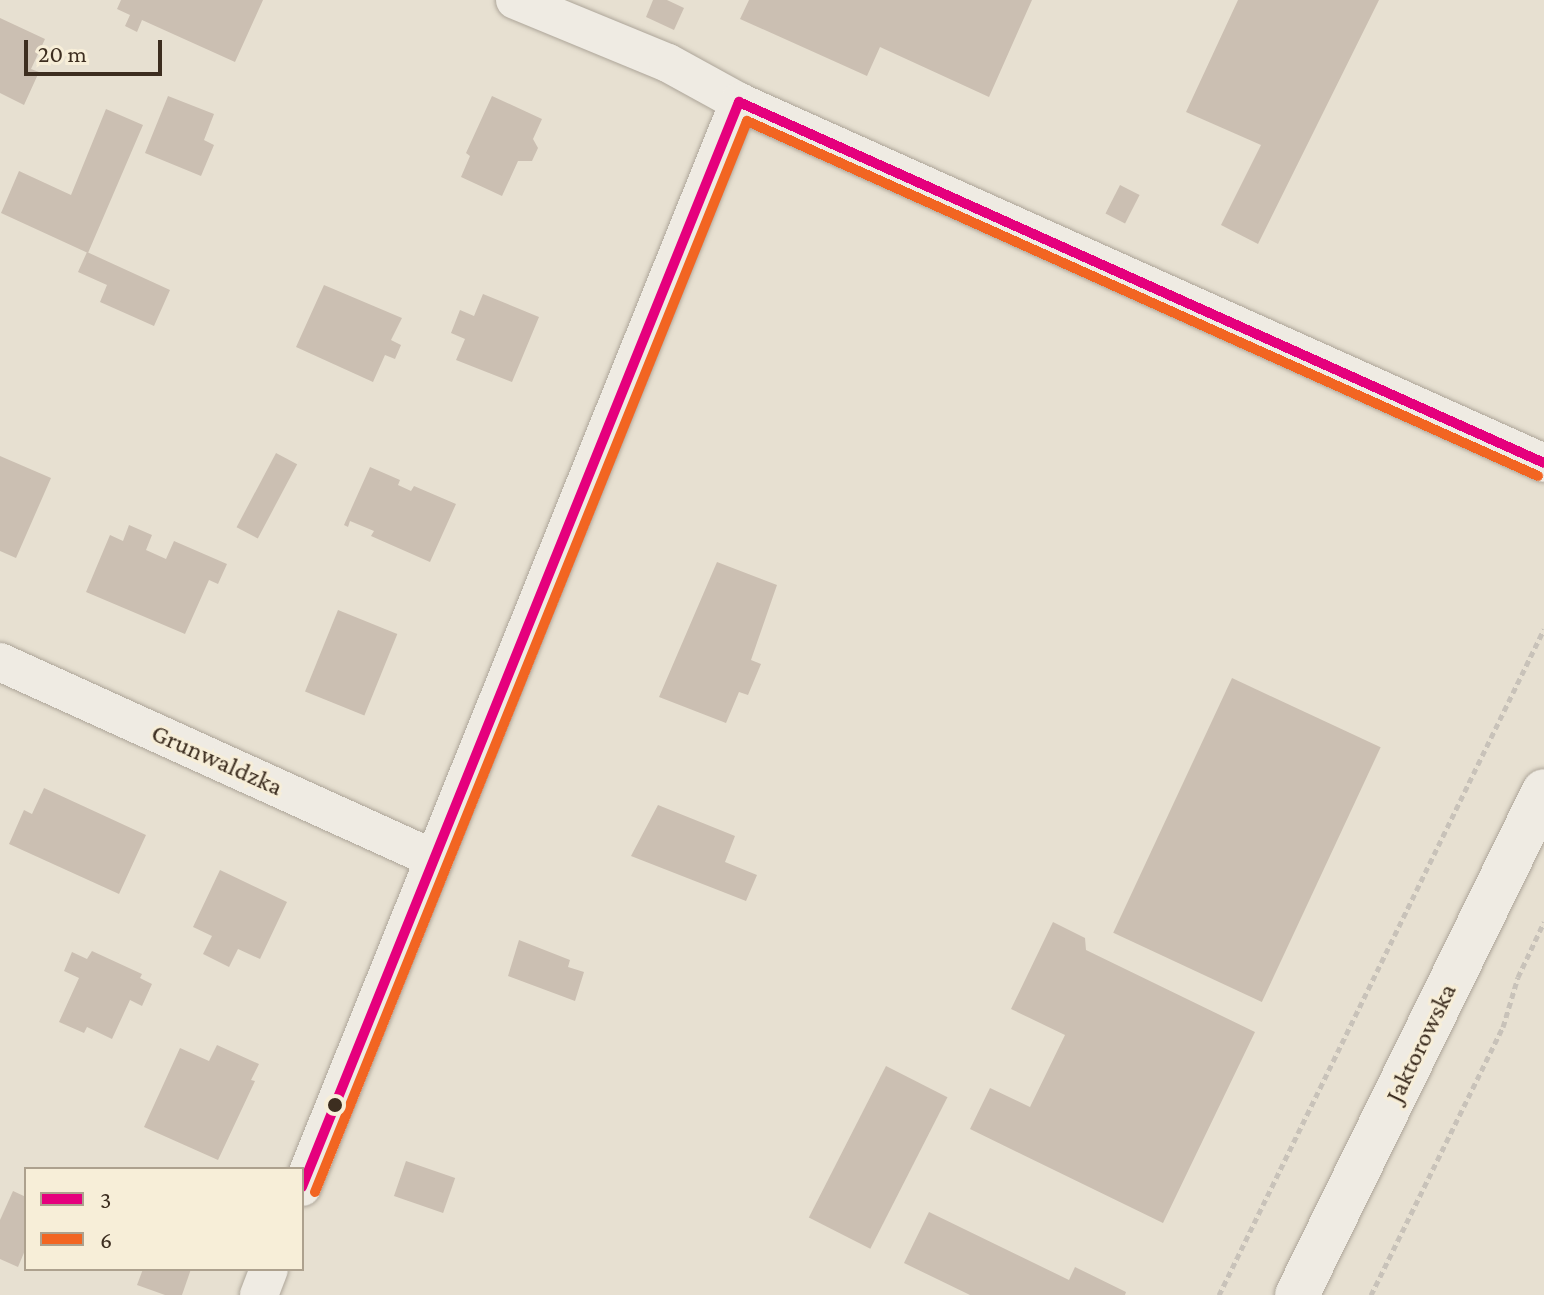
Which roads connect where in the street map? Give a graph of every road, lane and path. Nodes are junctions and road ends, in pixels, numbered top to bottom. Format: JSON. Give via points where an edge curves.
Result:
{"nodes":[{"id":1,"x":522,"y":1,"type":"edge"},
{"id":2,"x":739,"y":102,"type":"junction"},
{"id":3,"x":1544,"y":463,"type":"edge"},
{"id":4,"x":1544,"y":629,"type":"edge"},
{"id":5,"x":0,"y":662,"type":"edge"},
{"id":6,"x":1544,"y":791,"type":"edge"},
{"id":7,"x":434,"y":859,"type":"junction"},
{"id":8,"x":1544,"y":922,"type":"edge"},
{"id":9,"x":304,"y":1182,"type":"edge"},
{"id":10,"x":268,"y":1271,"type":"edge"},
{"id":11,"x":259,"y":1295,"type":"edge"},
{"id":12,"x":1219,"y":1295,"type":"edge"},
{"id":13,"x":1297,"y":1295,"type":"edge"},
{"id":14,"x":1371,"y":1295,"type":"edge"}],
"edges":[{"from":1,"to":2,"type":"street","via":[[668,63]]},
{"from":2,"to":3,"type":"street"},
{"from":2,"to":7,"type":"street"},
{"from":4,"to":12,"type":"path"},
{"from":5,"to":7,"type":"street","name":"Grunwaldzka"},
{"from":6,"to":13,"type":"main road","name":"Jaktorowska"},
{"from":7,"to":9,"type":"street"},
{"from":8,"to":14,"type":"path","via":[[1518,977],[1503,1027]]},
{"from":10,"to":11,"type":"street"}]}
